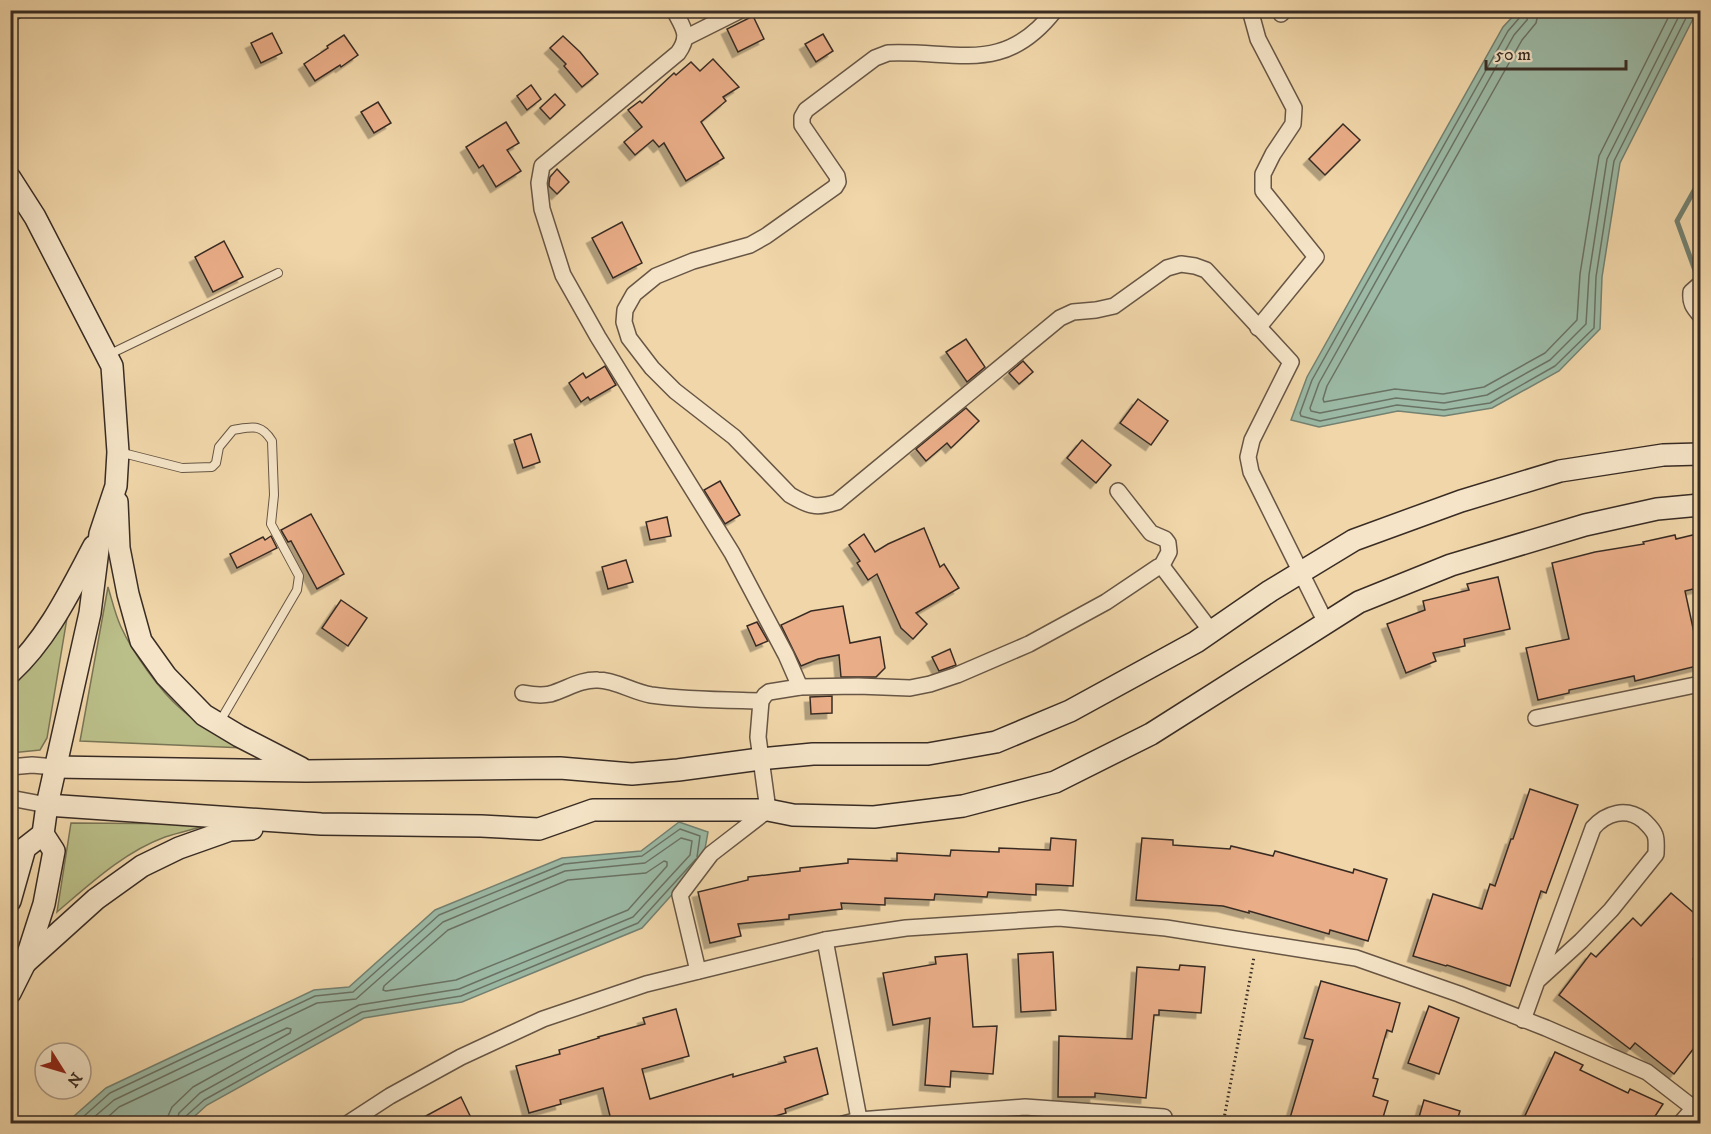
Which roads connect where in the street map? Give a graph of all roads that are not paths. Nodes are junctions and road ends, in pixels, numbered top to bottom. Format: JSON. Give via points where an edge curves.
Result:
{"nodes":[{"id":1,"x":17,"y":10,"type":"edge"},
{"id":2,"x":674,"y":10,"type":"edge"},
{"id":3,"x":741,"y":10,"type":"edge"},
{"id":4,"x":1055,"y":10,"type":"edge"},
{"id":5,"x":1250,"y":10,"type":"edge"},
{"id":6,"x":10,"y":15,"type":"edge"},
{"id":7,"x":686,"y":38,"type":"junction"},
{"id":8,"x":10,"y":178,"type":"edge"},
{"id":9,"x":278,"y":273,"type":"dead end"},
{"id":10,"x":1696,"y":288,"type":"edge"},
{"id":11,"x":1701,"y":315,"type":"edge"},
{"id":12,"x":1258,"y":328,"type":"junction"},
{"id":13,"x":106,"y":355,"type":"junction"},
{"id":14,"x":118,"y":452,"type":"junction"},
{"id":15,"x":1701,"y":454,"type":"edge"},
{"id":16,"x":116,"y":486,"type":"junction"},
{"id":17,"x":1118,"y":491,"type":"dead end"},
{"id":18,"x":1701,"y":506,"type":"edge"},
{"id":19,"x":100,"y":534,"type":"junction"},
{"id":20,"x":1161,"y":567,"type":"junction"},
{"id":21,"x":1301,"y":572,"type":"junction"},
{"id":22,"x":1326,"y":623,"type":"junction"},
{"id":23,"x":1211,"y":631,"type":"junction"},
{"id":24,"x":10,"y":673,"type":"edge"},
{"id":25,"x":1701,"y":684,"type":"edge"},
{"id":26,"x":800,"y":687,"type":"junction"},
{"id":27,"x":523,"y":693,"type":"dead end"},
{"id":28,"x":761,"y":701,"type":"junction"},
{"id":29,"x":1536,"y":718,"type":"dead end"},
{"id":30,"x":219,"y":723,"type":"junction"},
{"id":31,"x":760,"y":759,"type":"junction"},
{"id":32,"x":10,"y":767,"type":"edge"},
{"id":33,"x":55,"y":767,"type":"junction"},
{"id":34,"x":306,"y":771,"type":"junction"},
{"id":35,"x":10,"y":798,"type":"edge"},
{"id":36,"x":47,"y":805,"type":"junction"},
{"id":37,"x":768,"y":810,"type":"junction"},
{"id":38,"x":321,"y":824,"type":"junction"},
{"id":39,"x":43,"y":834,"type":"junction"},
{"id":40,"x":10,"y":901,"type":"edge"},
{"id":41,"x":825,"y":939,"type":"junction"},
{"id":42,"x":25,"y":963,"type":"junction"},
{"id":43,"x":698,"y":971,"type":"junction"},
{"id":44,"x":1537,"y":981,"type":"junction"},
{"id":45,"x":10,"y":993,"type":"edge"},
{"id":46,"x":1523,"y":1020,"type":"junction"},
{"id":47,"x":1698,"y":1108,"type":"edge"},
{"id":48,"x":1164,"y":1118,"type":"dead end"},
{"id":49,"x":860,"y":1122,"type":"edge"},
{"id":50,"x":347,"y":1124,"type":"edge"},
{"id":51,"x":843,"y":1124,"type":"edge"},
{"id":52,"x":1680,"y":1124,"type":"edge"}],
"edges":[{"from":1,"to":6,"type":"street"},
{"from":2,"to":7,"type":"street"},
{"from":3,"to":7,"type":"street"},
{"from":4,"to":12,"type":"street","via":[[1031,36],[1006,51],[984,56],[888,53],[875,58],[806,110],[802,125],[837,176],[835,187],[750,245],[656,276],[634,294],[625,310],[629,338],[675,391],[734,437],[790,495],[820,507],[837,502],[1060,318],[1073,312],[1114,306],[1167,268],[1181,264],[1206,270]]},
{"from":5,"to":12,"type":"street","via":[[1258,39],[1294,108],[1293,124],[1263,174],[1263,191],[1316,257]]},
{"from":7,"to":26,"type":"street","via":[[678,53],[542,166],[542,209],[563,275],[732,553]]},
{"from":8,"to":13,"type":"street","via":[[35,217]]},
{"from":9,"to":13,"type":"lane"},
{"from":10,"to":11,"type":"street","via":[[1692,306]]},
{"from":12,"to":21,"type":"street","via":[[1291,362],[1252,440],[1248,457],[1251,472]]},
{"from":13,"to":14,"type":"street","via":[[112,366]]},
{"from":14,"to":16,"type":"street"},
{"from":14,"to":30,"type":"lane","via":[[182,468],[212,467],[219,447],[234,430],[255,426],[272,441],[271,524],[299,582]]},
{"from":15,"to":21,"type":"street","via":[[1663,455],[1560,471],[1354,540]]},
{"from":16,"to":19,"type":"street"},
{"from":16,"to":30,"type":"street","via":[[119,548],[141,641],[166,676],[204,715]]},
{"from":17,"to":20,"type":"street","via":[[1151,533],[1168,543],[1169,552]]},
{"from":18,"to":22,"type":"street","via":[[1657,509],[1585,525],[1451,565],[1359,602]]},
{"from":19,"to":24,"type":"street","via":[[59,613]]},
{"from":19,"to":33,"type":"street","via":[[90,613]]},
{"from":20,"to":23,"type":"street"},
{"from":20,"to":26,"type":"street","via":[[1029,644],[930,684],[910,688]]},
{"from":21,"to":22,"type":"street"},
{"from":21,"to":23,"type":"street"},
{"from":22,"to":37,"type":"street","via":[[1151,734],[1055,782],[963,806],[874,817],[793,816]]},
{"from":23,"to":31,"type":"street","via":[[1070,711],[996,742],[928,754],[813,754]]},
{"from":25,"to":29,"type":"street"},
{"from":26,"to":28,"type":"street","via":[[769,692]]},
{"from":27,"to":28,"type":"street","via":[[550,694],[586,680],[601,680],[649,695]]},
{"from":28,"to":31,"type":"street"},
{"from":30,"to":34,"type":"street"},
{"from":31,"to":34,"type":"street","via":[[632,774],[560,768]]},
{"from":31,"to":37,"type":"street"},
{"from":32,"to":33,"type":"street"},
{"from":33,"to":34,"type":"street"},
{"from":33,"to":36,"type":"street"},
{"from":35,"to":36,"type":"street"},
{"from":36,"to":38,"type":"street"},
{"from":36,"to":39,"type":"street"},
{"from":37,"to":38,"type":"street","via":[[593,810],[539,829]]},
{"from":37,"to":43,"type":"street","via":[[711,854],[680,895]]},
{"from":38,"to":42,"type":"street","via":[[230,830],[178,848],[142,866],[96,899]]},
{"from":39,"to":40,"type":"street","via":[[25,848]]},
{"from":39,"to":42,"type":"street","via":[[54,851],[44,904]]},
{"from":41,"to":43,"type":"street"},
{"from":41,"to":46,"type":"street","via":[[906,928],[1059,918],[1166,928],[1356,958]]},
{"from":41,"to":49,"type":"street"},
{"from":42,"to":45,"type":"street"},
{"from":43,"to":50,"type":"street","via":[[543,1019],[390,1095]]},
{"from":44,"to":44,"type":"street","via":[[1593,828],[1610,814],[1639,817],[1655,835],[1656,854],[1611,910]]},
{"from":44,"to":46,"type":"street"},
{"from":46,"to":47,"type":"street","via":[[1647,1072]]},
{"from":47,"to":52,"type":"street"},
{"from":48,"to":49,"type":"street","via":[[1025,1107]]},
{"from":49,"to":51,"type":"street"}]}
